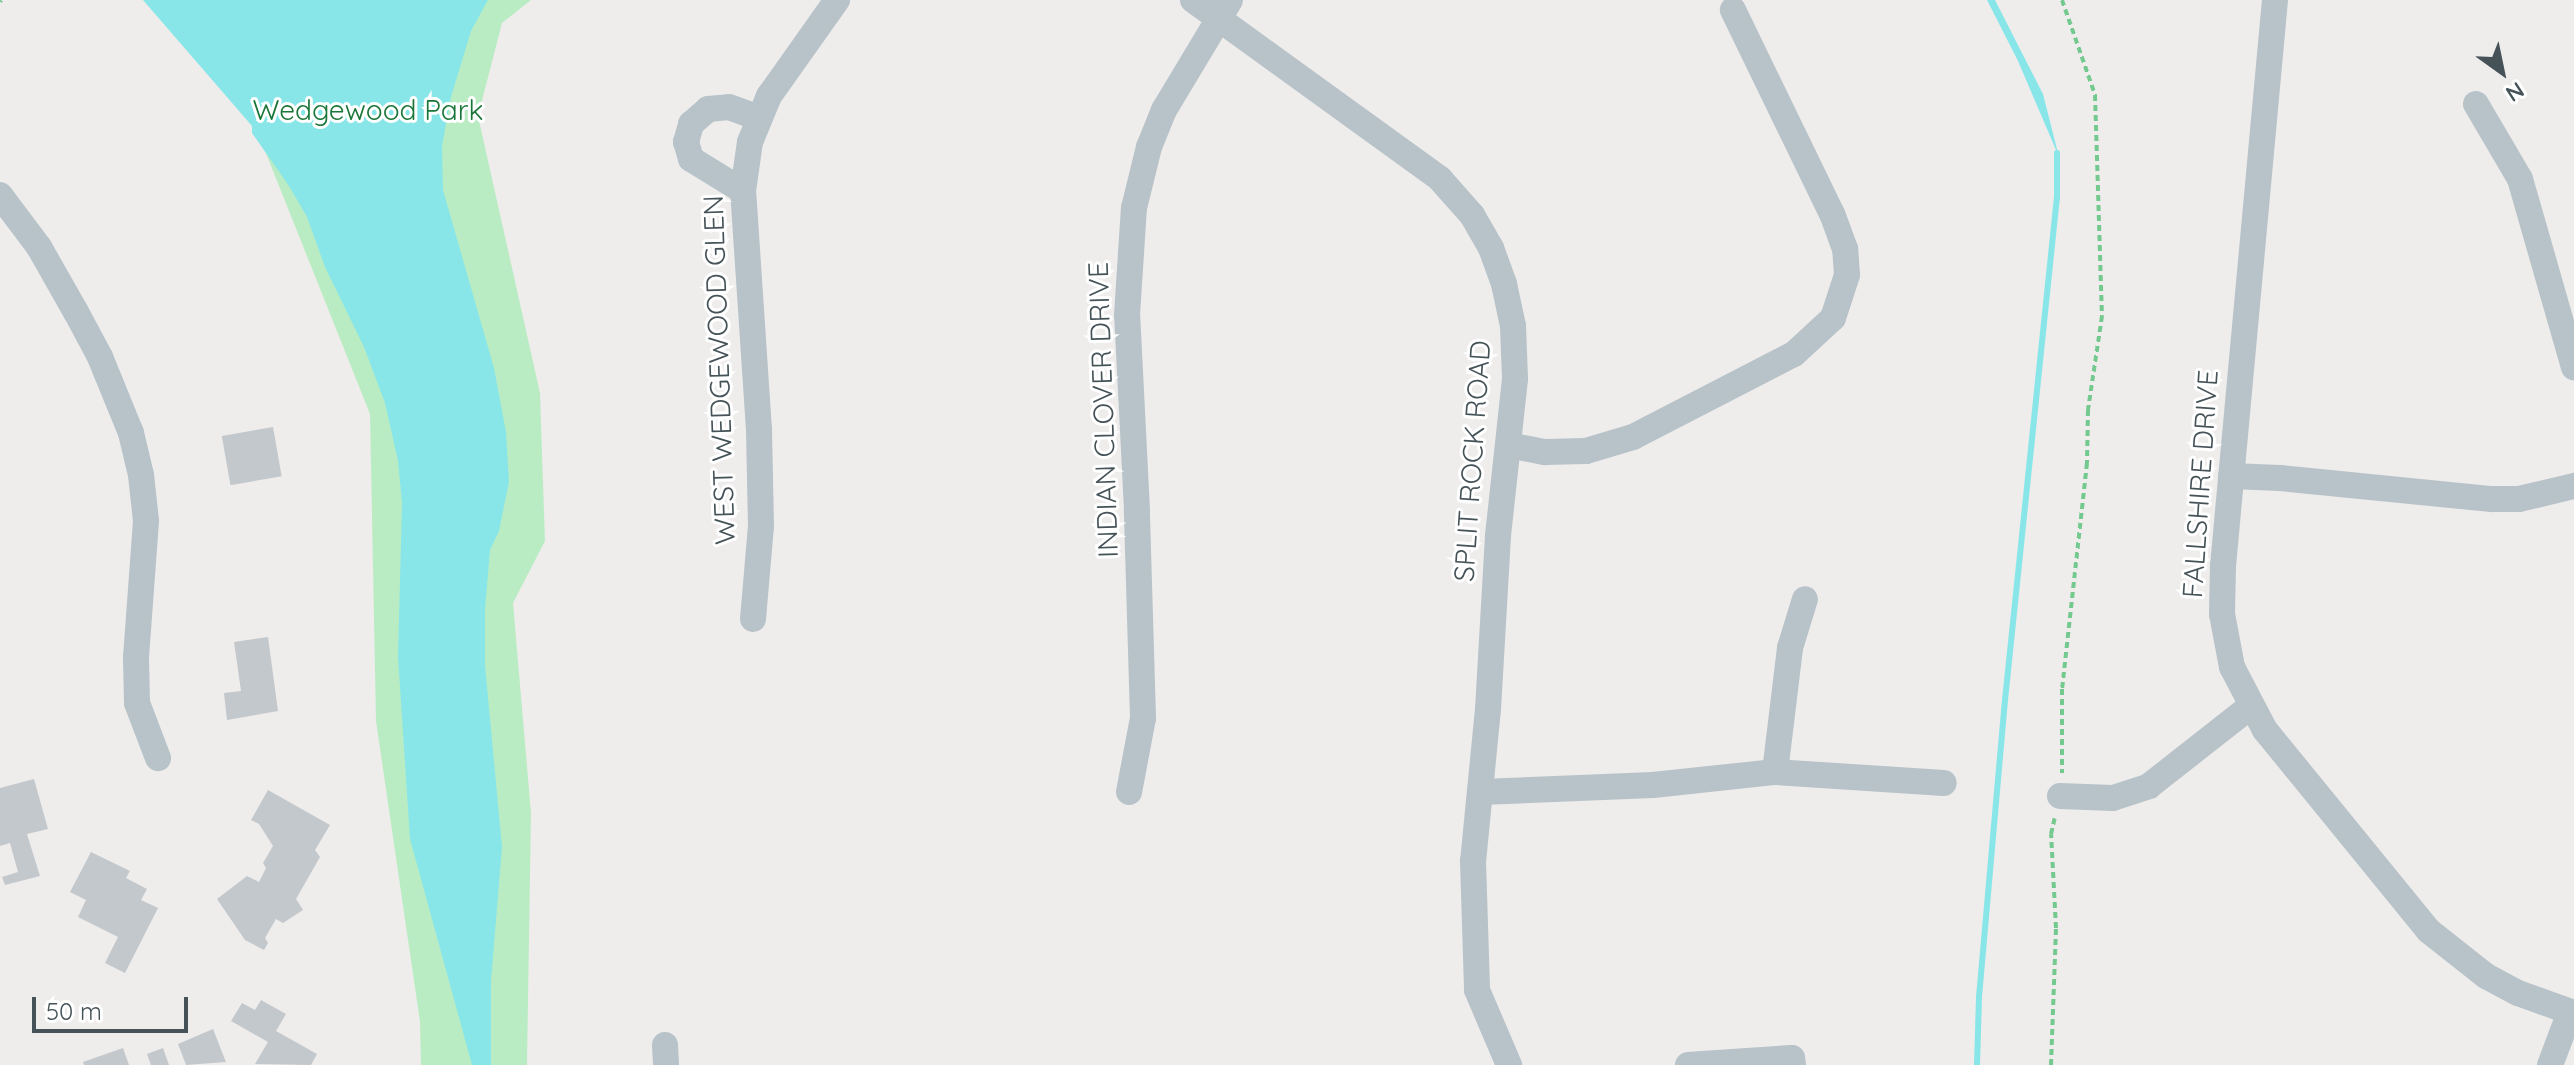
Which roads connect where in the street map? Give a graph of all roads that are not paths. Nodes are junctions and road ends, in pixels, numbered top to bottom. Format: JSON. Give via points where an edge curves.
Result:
{"nodes":[{"id":1,"x":837,"y":0,"type":"edge"},
{"id":2,"x":1193,"y":0,"type":"edge"},
{"id":3,"x":2275,"y":0,"type":"edge"},
{"id":4,"x":1225,"y":9,"type":"edge"},
{"id":5,"x":1733,"y":10,"type":"dead end"},
{"id":6,"x":2476,"y":104,"type":"dead end"},
{"id":7,"x":759,"y":118,"type":"junction"},
{"id":8,"x":743,"y":191,"type":"junction"},
{"id":9,"x":2,"y":203,"type":"edge"},
{"id":10,"x":2574,"y":367,"type":"edge"},
{"id":11,"x":1508,"y":445,"type":"junction"},
{"id":12,"x":2231,"y":476,"type":"junction"},
{"id":13,"x":2574,"y":486,"type":"edge"},
{"id":14,"x":1805,"y":599,"type":"dead end"},
{"id":15,"x":753,"y":619,"type":"dead end"},
{"id":16,"x":2251,"y":706,"type":"junction"},
{"id":17,"x":158,"y":758,"type":"dead end"},
{"id":18,"x":1775,"y":772,"type":"junction"},
{"id":19,"x":1944,"y":783,"type":"dead end"},
{"id":20,"x":1129,"y":792,"type":"dead end"},
{"id":21,"x":1480,"y":792,"type":"junction"},
{"id":22,"x":2060,"y":796,"type":"road end"},
{"id":23,"x":2572,"y":1013,"type":"edge"},
{"id":24,"x":1509,"y":1065,"type":"edge"},
{"id":25,"x":1688,"y":1065,"type":"edge"},
{"id":26,"x":1793,"y":1065,"type":"edge"},
{"id":27,"x":2550,"y":1065,"type":"edge"}],
"edges":[{"from":1,"to":7,"type":"street","name":"WEST WEDGEWOOD GLEN","via":[[788,64]]},
{"from":2,"to":4,"type":"street","name":"SPLIT ROCK ROAD"},
{"from":3,"to":12,"type":"street","name":"FALLSHIRE DRIVE"},
{"from":4,"to":11,"type":"street","name":"SPLIT ROCK ROAD","via":[[1440,179],[1472,215],[1491,248],[1513,326],[1515,379]]},
{"from":4,"to":20,"type":"street","name":"INDIAN CLOVER DRIVE","via":[[1164,110],[1134,208],[1127,315],[1143,718]]},
{"from":5,"to":11,"type":"street","via":[[1845,249],[1847,275],[1833,318],[1794,354],[1633,437],[1586,451],[1545,452]]},
{"from":6,"to":10,"type":"street","via":[[2520,179]]},
{"from":7,"to":8,"type":"street","name":"WEST WEDGEWOOD GLEN"},
{"from":7,"to":8,"type":"street","via":[[729,107],[708,109],[691,124],[686,142],[691,159]]},
{"from":8,"to":15,"type":"street","name":"WEST WEDGEWOOD GLEN","via":[[759,430],[761,526]]},
{"from":9,"to":17,"type":"street","via":[[39,247],[76,312],[131,433],[146,521],[137,703]]},
{"from":11,"to":21,"type":"street","name":"SPLIT ROCK ROAD"},
{"from":12,"to":13,"type":"street","via":[[2492,499],[2519,499]]},
{"from":12,"to":16,"type":"street","name":"FALLSHIRE DRIVE","via":[[2222,614],[2232,667]]},
{"from":14,"to":18,"type":"street","via":[[1790,648]]},
{"from":16,"to":22,"type":"street","via":[[2149,786],[2113,798]]},
{"from":16,"to":23,"type":"street","name":"FALLSHIRE DRIVE","via":[[2429,931],[2486,976]]},
{"from":18,"to":19,"type":"street"},
{"from":18,"to":21,"type":"street","via":[[1653,785]]},
{"from":21,"to":24,"type":"street","name":"SPLIT ROCK ROAD","via":[[1473,861],[1477,990]]},
{"from":23,"to":27,"type":"street"},
{"from":25,"to":26,"type":"street","via":[[1792,1058]]}]}
